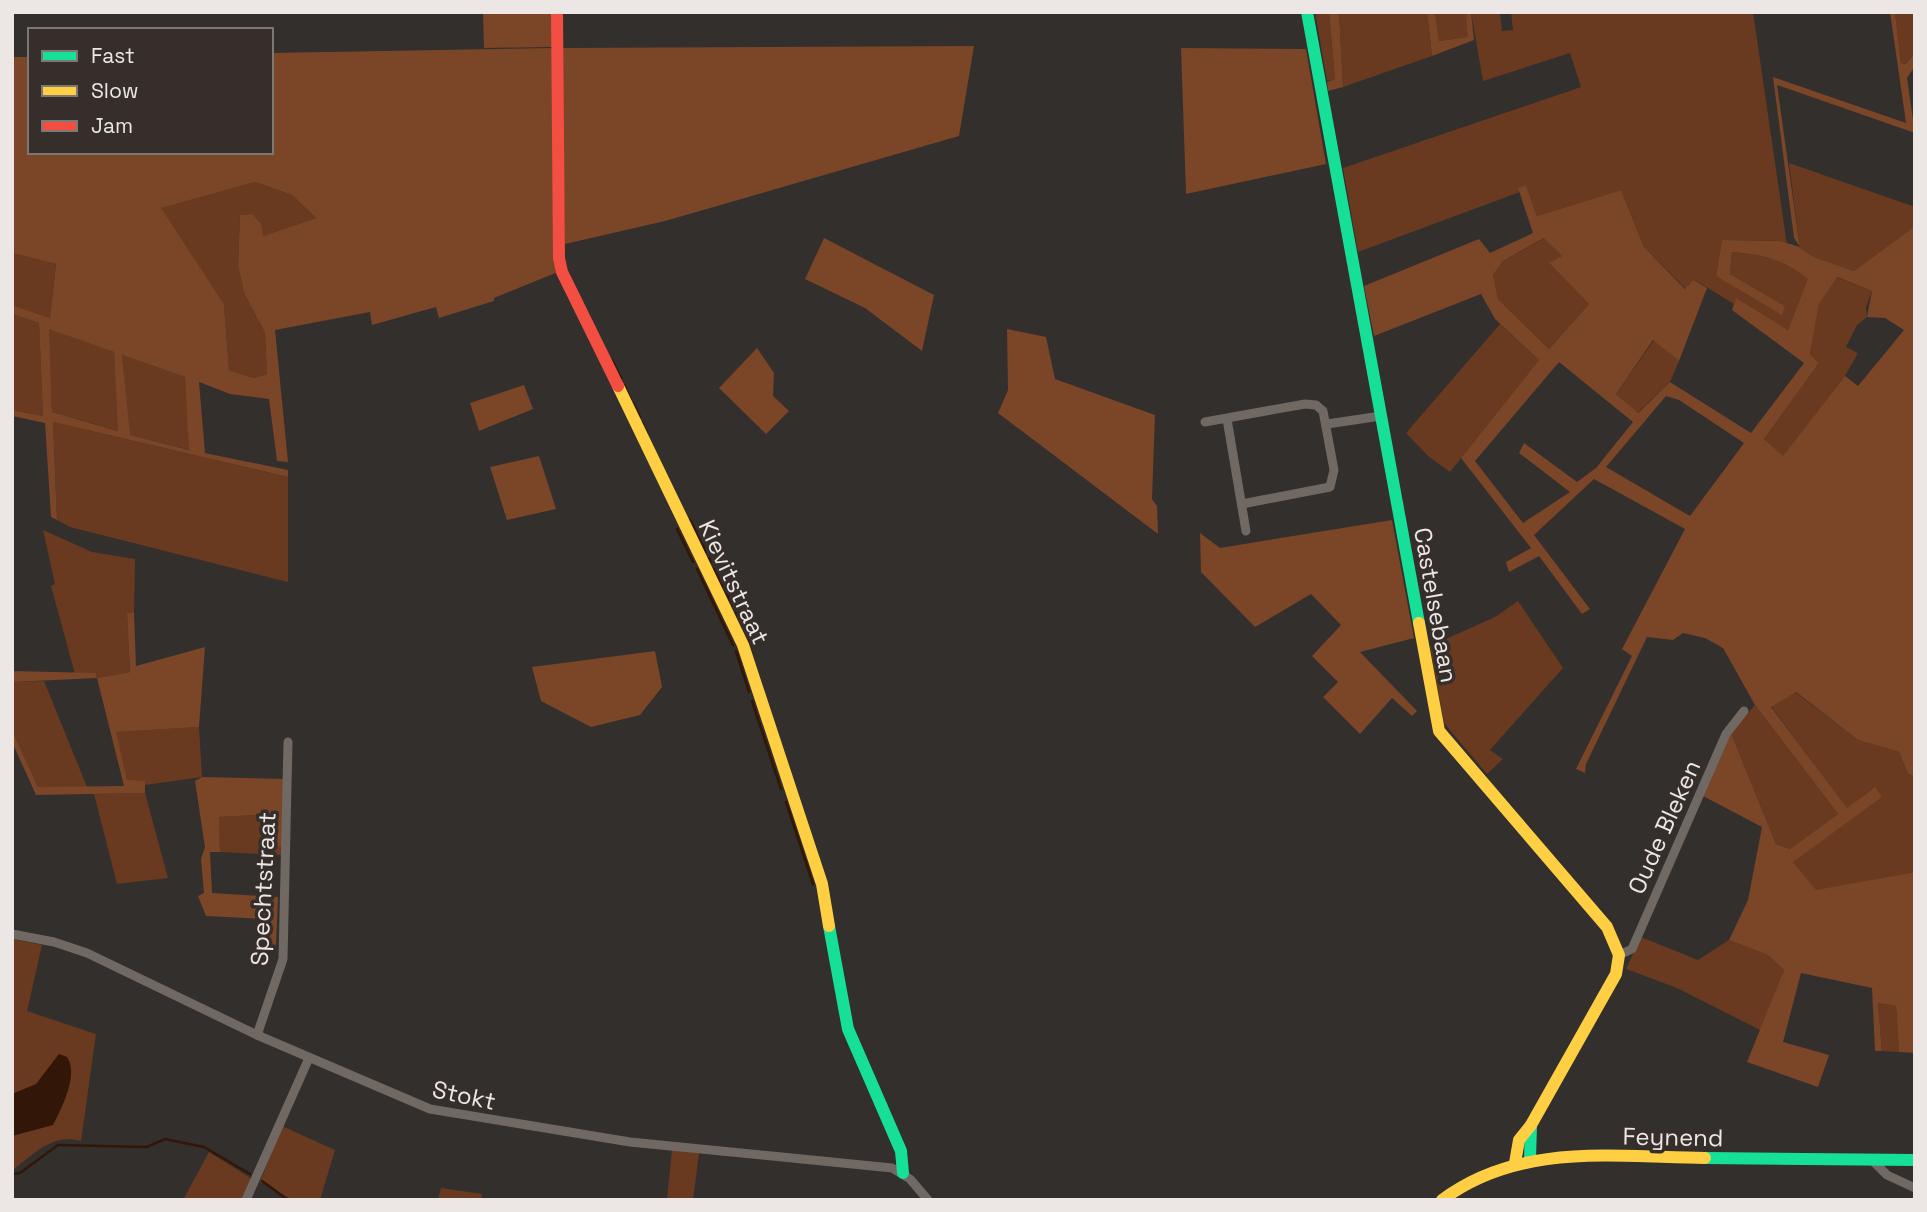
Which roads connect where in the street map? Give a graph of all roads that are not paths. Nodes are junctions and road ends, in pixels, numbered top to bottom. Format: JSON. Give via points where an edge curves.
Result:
{"nodes":[{"id":1,"x":557,"y":12,"type":"edge"},
{"id":2,"x":1307,"y":12,"type":"edge"},
{"id":3,"x":1381,"y":416,"type":"junction"},
{"id":4,"x":1227,"y":419,"type":"junction"},
{"id":5,"x":1205,"y":422,"type":"dead end"},
{"id":6,"x":1327,"y":424,"type":"junction"},
{"id":7,"x":1242,"y":504,"type":"junction"},
{"id":8,"x":1246,"y":531,"type":"dead end"},
{"id":9,"x":1744,"y":711,"type":"dead end"},
{"id":10,"x":288,"y":742,"type":"dead end"},
{"id":11,"x":12,"y":934,"type":"edge"},
{"id":12,"x":1619,"y":955,"type":"junction"},
{"id":13,"x":257,"y":1035,"type":"junction"},
{"id":14,"x":309,"y":1058,"type":"junction"},
{"id":15,"x":1531,"y":1125,"type":"junction"},
{"id":16,"x":1530,"y":1159,"type":"junction"},
{"id":17,"x":1872,"y":1160,"type":"junction"},
{"id":18,"x":1915,"y":1160,"type":"edge"},
{"id":19,"x":1515,"y":1163,"type":"junction"},
{"id":20,"x":903,"y":1173,"type":"junction"},
{"id":21,"x":1915,"y":1188,"type":"edge"},
{"id":22,"x":246,"y":1200,"type":"edge"},
{"id":23,"x":928,"y":1200,"type":"edge"},
{"id":24,"x":1442,"y":1200,"type":"edge"}],
"edges":[{"from":1,"to":20,"type":"street","name":"Kievitstraat","via":[[562,272],[743,645],[822,884],[848,1029],[901,1151]]},
{"from":2,"to":3,"type":"street","name":"Castelsebaan"},
{"from":3,"to":6,"type":"street"},
{"from":3,"to":12,"type":"street","name":"Castelsebaan","via":[[1439,731],[1607,927]]},
{"from":4,"to":5,"type":"street"},
{"from":4,"to":6,"type":"street","via":[[1305,404],[1316,405]]},
{"from":4,"to":7,"type":"street"},
{"from":6,"to":7,"type":"street","via":[[1334,470],[1331,487]]},
{"from":7,"to":8,"type":"street"},
{"from":9,"to":12,"type":"street","name":"Oude Bleken","via":[[1726,734],[1632,949]]},
{"from":10,"to":13,"type":"street","name":"Spechtstraat","via":[[283,958]]},
{"from":11,"to":13,"type":"street","name":"Stokt","via":[[87,953]]},
{"from":12,"to":15,"type":"street","via":[[1616,974]]},
{"from":13,"to":14,"type":"street","name":"Stokt"},
{"from":14,"to":20,"type":"street","name":"Stokt","via":[[405,1100],[455,1115],[630,1142],[892,1168]]},
{"from":14,"to":22,"type":"street"},
{"from":15,"to":16,"type":"street"},
{"from":15,"to":19,"type":"street","via":[[1519,1140]]},
{"from":16,"to":17,"type":"street","name":"Feynend"},
{"from":16,"to":19,"type":"street","name":"Feynend"},
{"from":17,"to":18,"type":"street","name":"Feynend"},
{"from":17,"to":21,"type":"street","via":[[1887,1175]]},
{"from":19,"to":24,"type":"street","name":"Feynend","via":[[1469,1181]]},
{"from":20,"to":23,"type":"street"}]}
